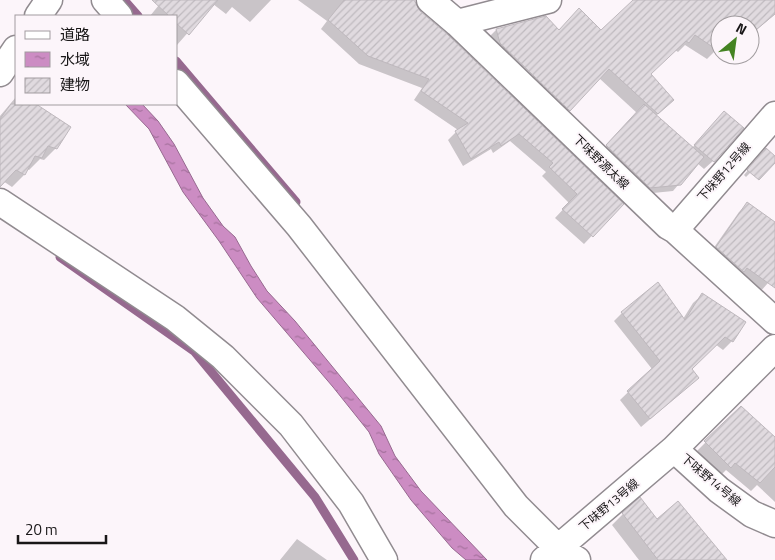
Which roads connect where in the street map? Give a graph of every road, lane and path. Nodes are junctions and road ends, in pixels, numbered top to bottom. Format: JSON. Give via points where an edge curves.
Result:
{"nodes":[{"id":1,"x":49,"y":0,"type":"edge"},
{"id":2,"x":105,"y":0,"type":"edge"},
{"id":3,"x":430,"y":0,"type":"edge"},
{"id":4,"x":533,"y":2,"type":"edge"},
{"id":5,"x":39,"y":15,"type":"edge"},
{"id":6,"x":118,"y":15,"type":"edge"},
{"id":7,"x":457,"y":23,"type":"junction"},
{"id":8,"x":15,"y":50,"type":"edge"},
{"id":9,"x":0,"y":72,"type":"edge"},
{"id":10,"x":178,"y":85,"type":"edge"},
{"id":11,"x":775,"y":115,"type":"edge"},
{"id":12,"x":0,"y":202,"type":"edge"},
{"id":13,"x":675,"y":230,"type":"junction"},
{"id":14,"x":775,"y":321,"type":"edge"},
{"id":15,"x":775,"y":348,"type":"edge"},
{"id":16,"x":674,"y":449,"type":"junction"},
{"id":17,"x":775,"y":524,"type":"edge"},
{"id":18,"x":559,"y":556,"type":"edge"},
{"id":19,"x":384,"y":560,"type":"edge"}],
"edges":[{"from":1,"to":5,"type":"street"},
{"from":2,"to":6,"type":"street"},
{"from":3,"to":7,"type":"street","name":"下味野源太線"},
{"from":4,"to":7,"type":"street"},
{"from":7,"to":13,"type":"street","name":"下味野源太線"},
{"from":8,"to":9,"type":"street"},
{"from":10,"to":18,"type":"street","via":[[299,226],[516,506]]},
{"from":11,"to":13,"type":"street","name":"下味野12号線"},
{"from":12,"to":19,"type":"street","via":[[176,318],[224,357],[291,425],[351,502]]},
{"from":13,"to":14,"type":"street","name":"下味野源太線"},
{"from":15,"to":16,"type":"street","name":"下味野13号線"},
{"from":16,"to":17,"type":"street","name":"下味野14号線","via":[[719,490],[752,514]]},
{"from":16,"to":18,"type":"street","name":"下味野13号線"}]}
